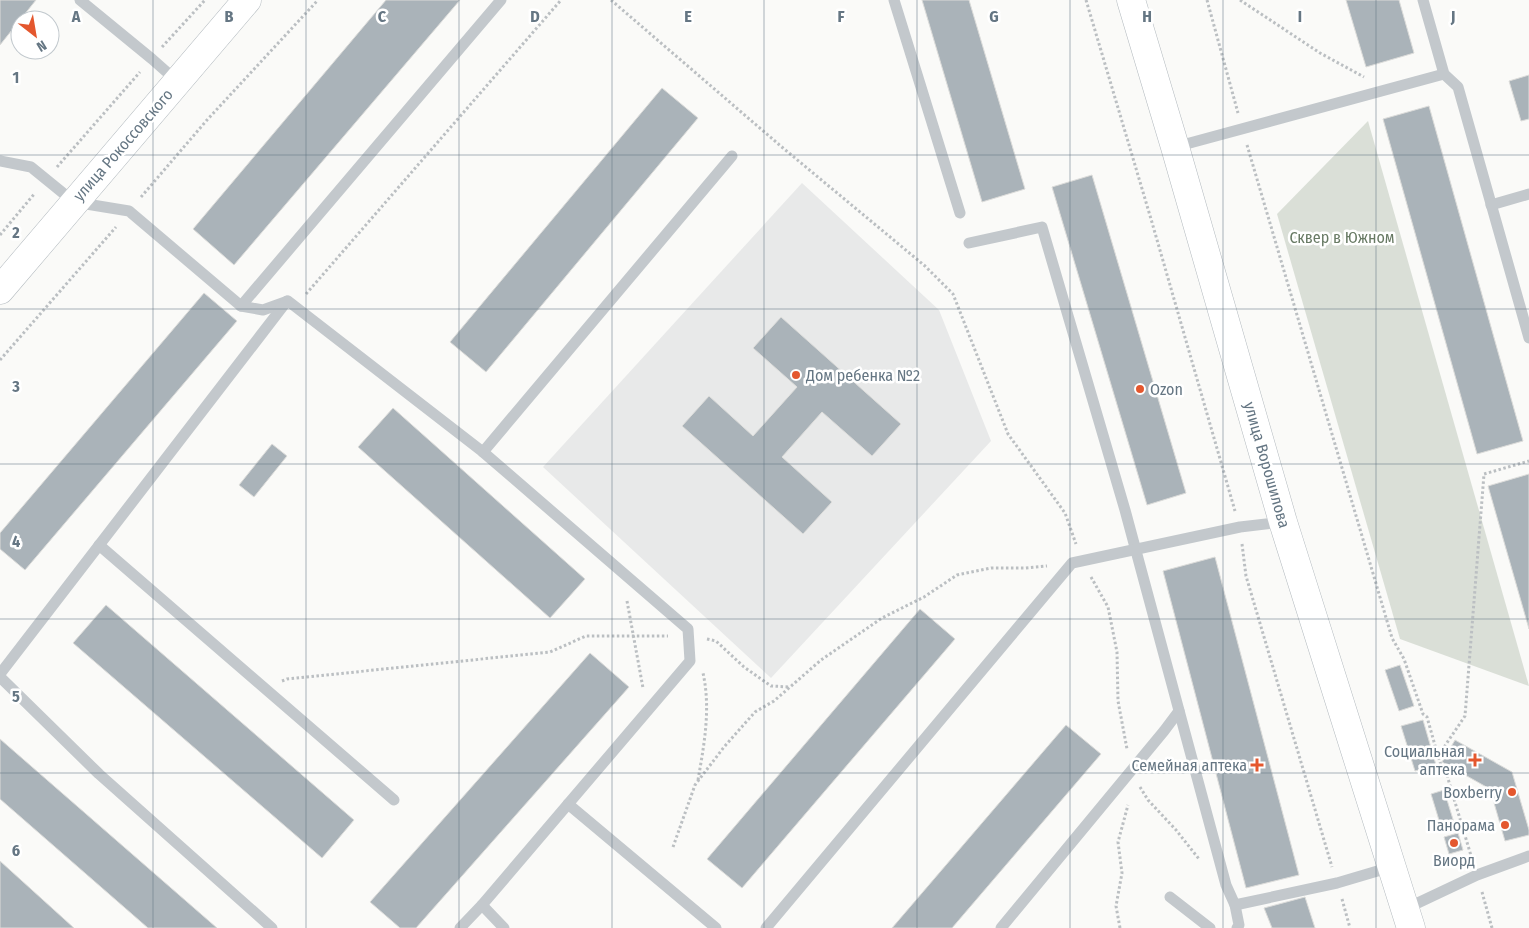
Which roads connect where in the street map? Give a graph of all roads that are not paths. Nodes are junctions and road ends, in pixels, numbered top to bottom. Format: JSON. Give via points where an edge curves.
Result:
{"nodes":[{"id":1,"x":80,"y":0,"type":"edge"},
{"id":2,"x":247,"y":0,"type":"edge"},
{"id":3,"x":500,"y":0,"type":"edge"},
{"id":4,"x":894,"y":0,"type":"edge"},
{"id":5,"x":1131,"y":0,"type":"edge"},
{"id":6,"x":1423,"y":0,"type":"edge"},
{"id":7,"x":1444,"y":74,"type":"junction"},
{"id":8,"x":178,"y":82,"type":"junction"},
{"id":9,"x":1175,"y":147,"type":"junction"},
{"id":10,"x":732,"y":156,"type":"dead end"},
{"id":11,"x":0,"y":161,"type":"edge"},
{"id":12,"x":1529,"y":194,"type":"edge"},
{"id":13,"x":74,"y":202,"type":"junction"},
{"id":14,"x":1491,"y":205,"type":"junction"},
{"id":15,"x":960,"y":213,"type":"dead end"},
{"id":16,"x":969,"y":243,"type":"dead end"},
{"id":17,"x":0,"y":290,"type":"edge"},
{"id":18,"x":292,"y":304,"type":"junction"},
{"id":19,"x":241,"y":306,"type":"junction"},
{"id":20,"x":1529,"y":338,"type":"edge"},
{"id":21,"x":483,"y":452,"type":"junction"},
{"id":22,"x":1283,"y":522,"type":"junction"},
{"id":23,"x":99,"y":545,"type":"junction"},
{"id":24,"x":1136,"y":550,"type":"junction"},
{"id":25,"x":0,"y":676,"type":"edge"},
{"id":26,"x":1179,"y":711,"type":"junction"},
{"id":27,"x":394,"y":800,"type":"dead end"},
{"id":28,"x":568,"y":804,"type":"junction"},
{"id":29,"x":1529,"y":856,"type":"edge"},
{"id":30,"x":1391,"y":867,"type":"junction"},
{"id":31,"x":1170,"y":897,"type":"dead end"},
{"id":32,"x":482,"y":905,"type":"junction"},
{"id":33,"x":1235,"y":905,"type":"junction"},
{"id":34,"x":1408,"y":919,"type":"edge"},
{"id":35,"x":272,"y":928,"type":"edge"},
{"id":36,"x":460,"y":928,"type":"edge"},
{"id":37,"x":504,"y":928,"type":"edge"},
{"id":38,"x":716,"y":928,"type":"edge"},
{"id":39,"x":766,"y":928,"type":"edge"},
{"id":40,"x":1001,"y":928,"type":"edge"},
{"id":41,"x":1210,"y":928,"type":"edge"},
{"id":42,"x":1237,"y":928,"type":"edge"}],
"edges":[{"from":1,"to":8,"type":"lane"},
{"from":2,"to":8,"type":"main road","name":"улица Рокоссовского"},
{"from":3,"to":19,"type":"lane"},
{"from":4,"to":15,"type":"lane"},
{"from":5,"to":9,"type":"main road","name":"улица Ворошилова"},
{"from":6,"to":7,"type":"lane"},
{"from":7,"to":9,"type":"lane"},
{"from":7,"to":14,"type":"lane","via":[[1458,87]]},
{"from":8,"to":13,"type":"main road","name":"улица Рокоссовского"},
{"from":9,"to":22,"type":"main road","name":"улица Ворошилова"},
{"from":10,"to":21,"type":"lane"},
{"from":11,"to":13,"type":"lane","via":[[31,167]]},
{"from":12,"to":14,"type":"lane"},
{"from":13,"to":17,"type":"main road","name":"улица Рокоссовского"},
{"from":13,"to":19,"type":"lane","via":[[129,212]]},
{"from":14,"to":20,"type":"lane"},
{"from":16,"to":24,"type":"lane","via":[[1042,226]]},
{"from":18,"to":19,"type":"lane","via":[[263,310]]},
{"from":18,"to":21,"type":"lane"},
{"from":18,"to":23,"type":"lane"},
{"from":21,"to":28,"type":"lane","via":[[688,630],[690,636],[690,660]]},
{"from":22,"to":24,"type":"lane","via":[[1240,527]]},
{"from":22,"to":30,"type":"main road","name":"улица Ворошилова"},
{"from":23,"to":25,"type":"lane"},
{"from":23,"to":27,"type":"lane"},
{"from":24,"to":26,"type":"lane"},
{"from":24,"to":39,"type":"lane","via":[[1077,562]]},
{"from":25,"to":35,"type":"lane","via":[[99,774]]},
{"from":26,"to":33,"type":"lane","via":[[1226,885]]},
{"from":26,"to":40,"type":"lane"},
{"from":28,"to":32,"type":"lane"},
{"from":28,"to":38,"type":"lane"},
{"from":29,"to":34,"type":"lane","via":[[1477,875]]},
{"from":30,"to":33,"type":"lane","via":[[1337,883]]},
{"from":30,"to":34,"type":"main road","name":"улица Ворошилова"},
{"from":31,"to":41,"type":"lane"},
{"from":32,"to":36,"type":"lane"},
{"from":32,"to":37,"type":"lane"},
{"from":33,"to":42,"type":"lane"}]}
